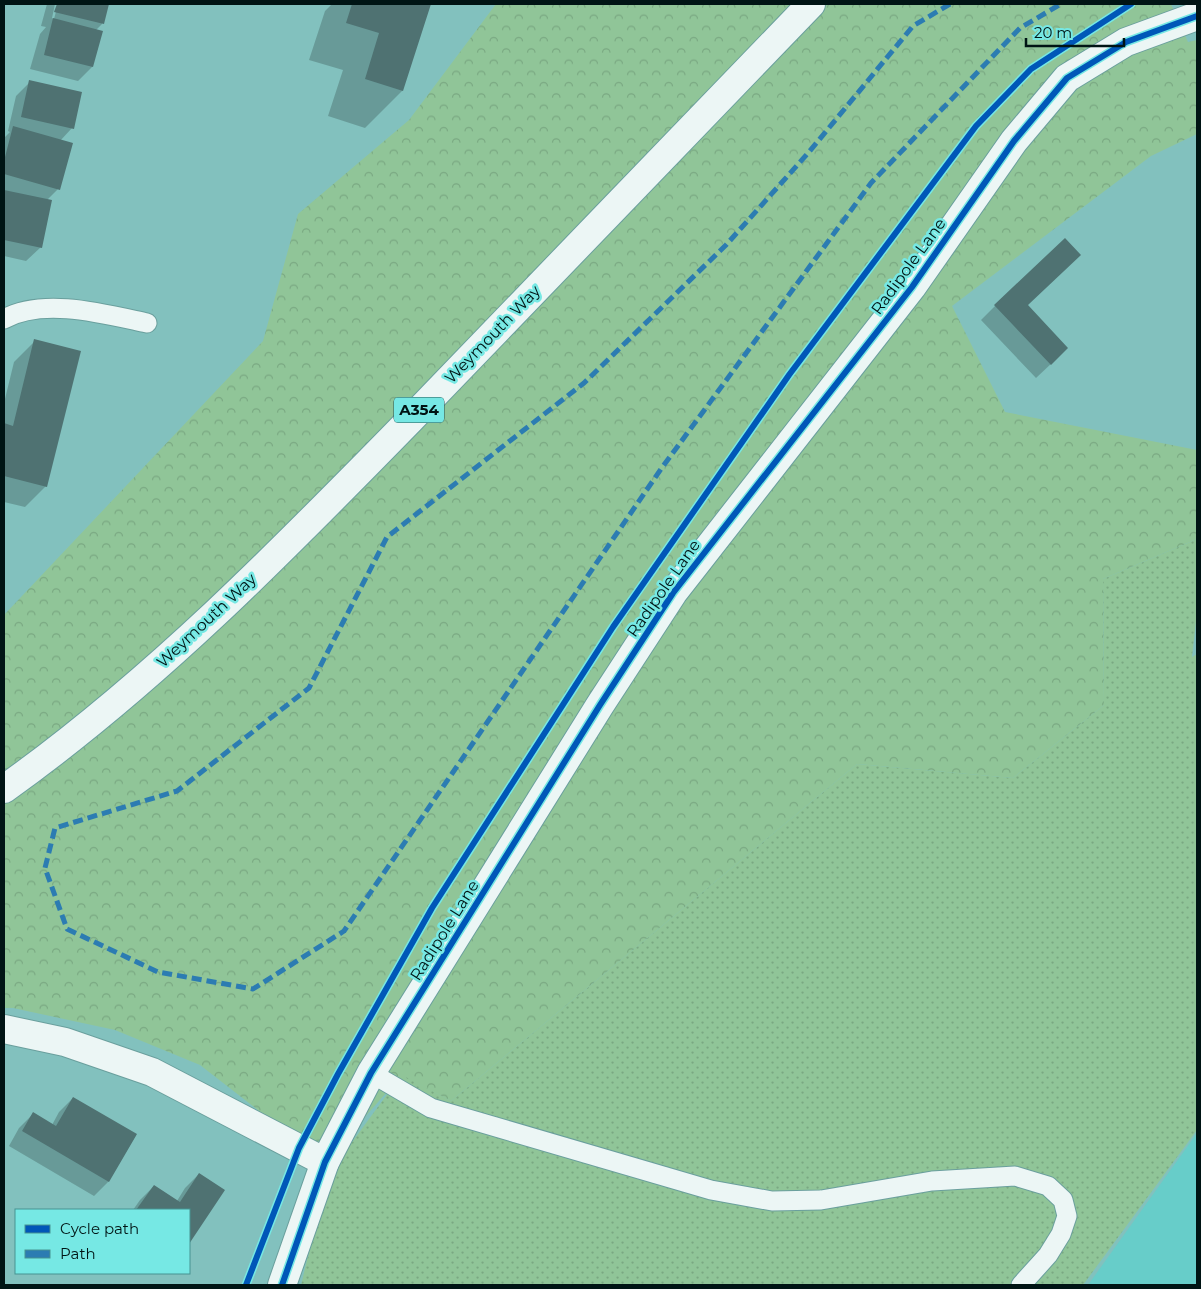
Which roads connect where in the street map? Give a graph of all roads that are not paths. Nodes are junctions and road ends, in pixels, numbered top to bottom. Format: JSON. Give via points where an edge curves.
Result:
{"nodes":[{"id":1,"x":811,"y":4,"type":"edge"},
{"id":2,"x":1197,"y":12,"type":"edge"},
{"id":3,"x":4,"y":319,"type":"edge"},
{"id":4,"x":146,"y":323,"type":"dead end"},
{"id":5,"x":4,"y":790,"type":"edge"},
{"id":6,"x":4,"y":1029,"type":"edge"},
{"id":7,"x":371,"y":1073,"type":"junction"},
{"id":8,"x":325,"y":1162,"type":"junction"},
{"id":9,"x":282,"y":1285,"type":"edge"},
{"id":10,"x":1021,"y":1285,"type":"edge"}],
"edges":[{"from":1,"to":5,"type":"main road","name":"Weymouth Way","number":"A354","via":[[344,487],[202,627],[87,725]]},
{"from":2,"to":7,"type":"main road","name":"Radipole Lane","via":[[1126,42],[1067,78],[1014,140],[912,287],[673,593]]},
{"from":3,"to":4,"type":"lane","via":[[31,308],[86,310]]},
{"from":6,"to":8,"type":"main road","via":[[65,1042],[152,1072]]},
{"from":7,"to":8,"type":"main road","name":"Radipole Lane"},
{"from":7,"to":10,"type":"lane","via":[[431,1108],[711,1190],[772,1201],[822,1200],[932,1181],[1015,1176],[1048,1186],[1063,1200],[1067,1216],[1048,1255]]},
{"from":8,"to":9,"type":"main road","name":"Radipole Lane"}]}
